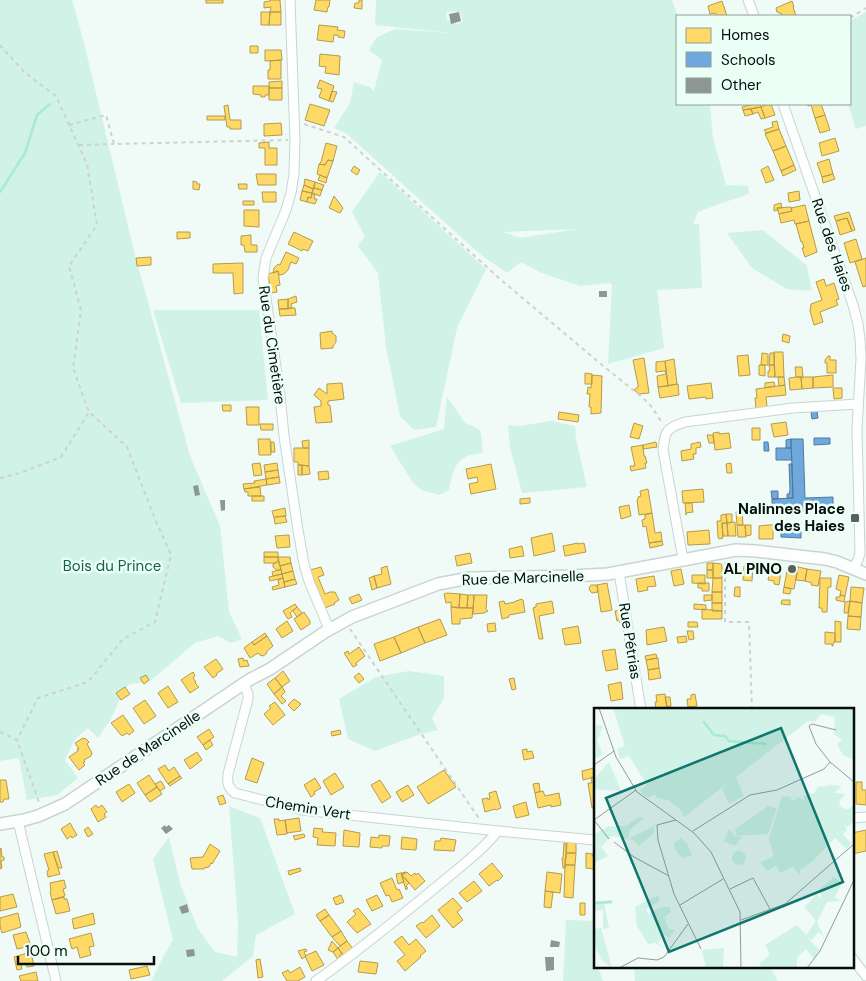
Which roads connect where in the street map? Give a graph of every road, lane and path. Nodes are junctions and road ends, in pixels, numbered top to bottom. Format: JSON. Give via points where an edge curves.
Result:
{"nodes":[{"id":1,"x":290,"y":0,"type":"edge"},
{"id":2,"x":748,"y":0,"type":"edge"},
{"id":3,"x":866,"y":8,"type":"edge"},
{"id":4,"x":754,"y":15,"type":"edge"},
{"id":5,"x":851,"y":17,"type":"edge"},
{"id":6,"x":0,"y":45,"type":"edge"},
{"id":7,"x":783,"y":105,"type":"edge"},
{"id":8,"x":294,"y":121,"type":"junction"},
{"id":9,"x":69,"y":125,"type":"junction"},
{"id":10,"x":295,"y":140,"type":"junction"},
{"id":11,"x":114,"y":144,"type":"junction"},
{"id":12,"x":78,"y":145,"type":"junction"},
{"id":13,"x":858,"y":404,"type":"junction"},
{"id":14,"x":89,"y":412,"type":"junction"},
{"id":15,"x":667,"y":431,"type":"junction"},
{"id":16,"x":0,"y":478,"type":"edge"},
{"id":17,"x":725,"y":551,"type":"junction"},
{"id":18,"x":683,"y":559,"type":"junction"},
{"id":19,"x":853,"y":569,"type":"junction"},
{"id":20,"x":619,"y":572,"type":"junction"},
{"id":21,"x":866,"y":574,"type":"edge"},
{"id":22,"x":344,"y":622,"type":"junction"},
{"id":23,"x":329,"y":630,"type":"junction"},
{"id":24,"x":242,"y":684,"type":"junction"},
{"id":25,"x":641,"y":708,"type":"edge"},
{"id":26,"x":752,"y":708,"type":"edge"},
{"id":27,"x":0,"y":732,"type":"edge"},
{"id":28,"x":17,"y":740,"type":"junction"},
{"id":29,"x":44,"y":814,"type":"junction"},
{"id":30,"x":18,"y":821,"type":"junction"},
{"id":31,"x":0,"y":824,"type":"edge"},
{"id":32,"x":486,"y":830,"type":"junction"},
{"id":33,"x":498,"y":831,"type":"junction"},
{"id":34,"x":594,"y":840,"type":"edge"},
{"id":35,"x":854,"y":961,"type":"edge"},
{"id":36,"x":866,"y":976,"type":"edge"},
{"id":37,"x":56,"y":981,"type":"edge"},
{"id":38,"x":316,"y":981,"type":"edge"}],
"edges":[{"from":1,"to":8,"type":"street","name":"Rue du Cimetière"},
{"from":2,"to":4,"type":"street"},
{"from":3,"to":5,"type":"path"},
{"from":6,"to":9,"type":"path","via":[[24,72],[56,96]]},
{"from":7,"to":13,"type":"street","name":"Rue des Haies","via":[[858,324],[861,358]]},
{"from":8,"to":10,"type":"street","name":"Rue du Cimetière"},
{"from":8,"to":15,"type":"path","via":[[344,137],[500,278],[642,397]]},
{"from":9,"to":11,"type":"path","via":[[106,115]]},
{"from":9,"to":12,"type":"path"},
{"from":10,"to":11,"type":"path"},
{"from":10,"to":23,"type":"street","name":"Rue du Cimetière","via":[[291,193],[266,258],[263,278],[302,556]]},
{"from":11,"to":12,"type":"path"},
{"from":12,"to":14,"type":"path","via":[[87,164],[96,225],[69,266],[81,310],[73,368]]},
{"from":13,"to":15,"type":"street","via":[[793,408],[685,422]]},
{"from":13,"to":19,"type":"street","name":"Rue des Haies","via":[[860,552]]},
{"from":14,"to":16,"type":"path","via":[[61,458]]},
{"from":14,"to":28,"type":"path","via":[[127,447],[171,555],[155,622],[123,640],[88,682],[38,698]]},
{"from":15,"to":18,"type":"street","via":[[663,450]]},
{"from":17,"to":18,"type":"street","name":"Rue de Marcinelle"},
{"from":17,"to":19,"type":"street","name":"Rue de Marcinelle","via":[[752,550],[813,557]]},
{"from":17,"to":26,"type":"path","via":[[725,622],[749,622]]},
{"from":18,"to":20,"type":"street","name":"Rue de Marcinelle"},
{"from":19,"to":21,"type":"street","name":"Rue de Marcinelle"},
{"from":20,"to":22,"type":"street","name":"Rue de Marcinelle","via":[[458,579],[433,585]]},
{"from":20,"to":25,"type":"street","name":"Rue Pétrias"},
{"from":22,"to":23,"type":"street","name":"Rue de Marcinelle"},
{"from":22,"to":32,"type":"path"},
{"from":23,"to":24,"type":"street","name":"Rue de Marcinelle"},
{"from":24,"to":29,"type":"street","name":"Rue de Marcinelle","via":[[62,806]]},
{"from":24,"to":32,"type":"street","name":"Chemin Vert","via":[[248,699],[227,781],[235,793],[302,810]]},
{"from":27,"to":28,"type":"path"},
{"from":28,"to":29,"type":"path"},
{"from":29,"to":30,"type":"street","name":"Rue de Marcinelle"},
{"from":30,"to":31,"type":"street","name":"Rue de Marcinelle"},
{"from":30,"to":37,"type":"street"},
{"from":32,"to":33,"type":"street","name":"Chemin Vert"},
{"from":33,"to":34,"type":"street","name":"Chemin Vert"},
{"from":33,"to":38,"type":"street","via":[[417,903]]},
{"from":35,"to":36,"type":"street"}]}
